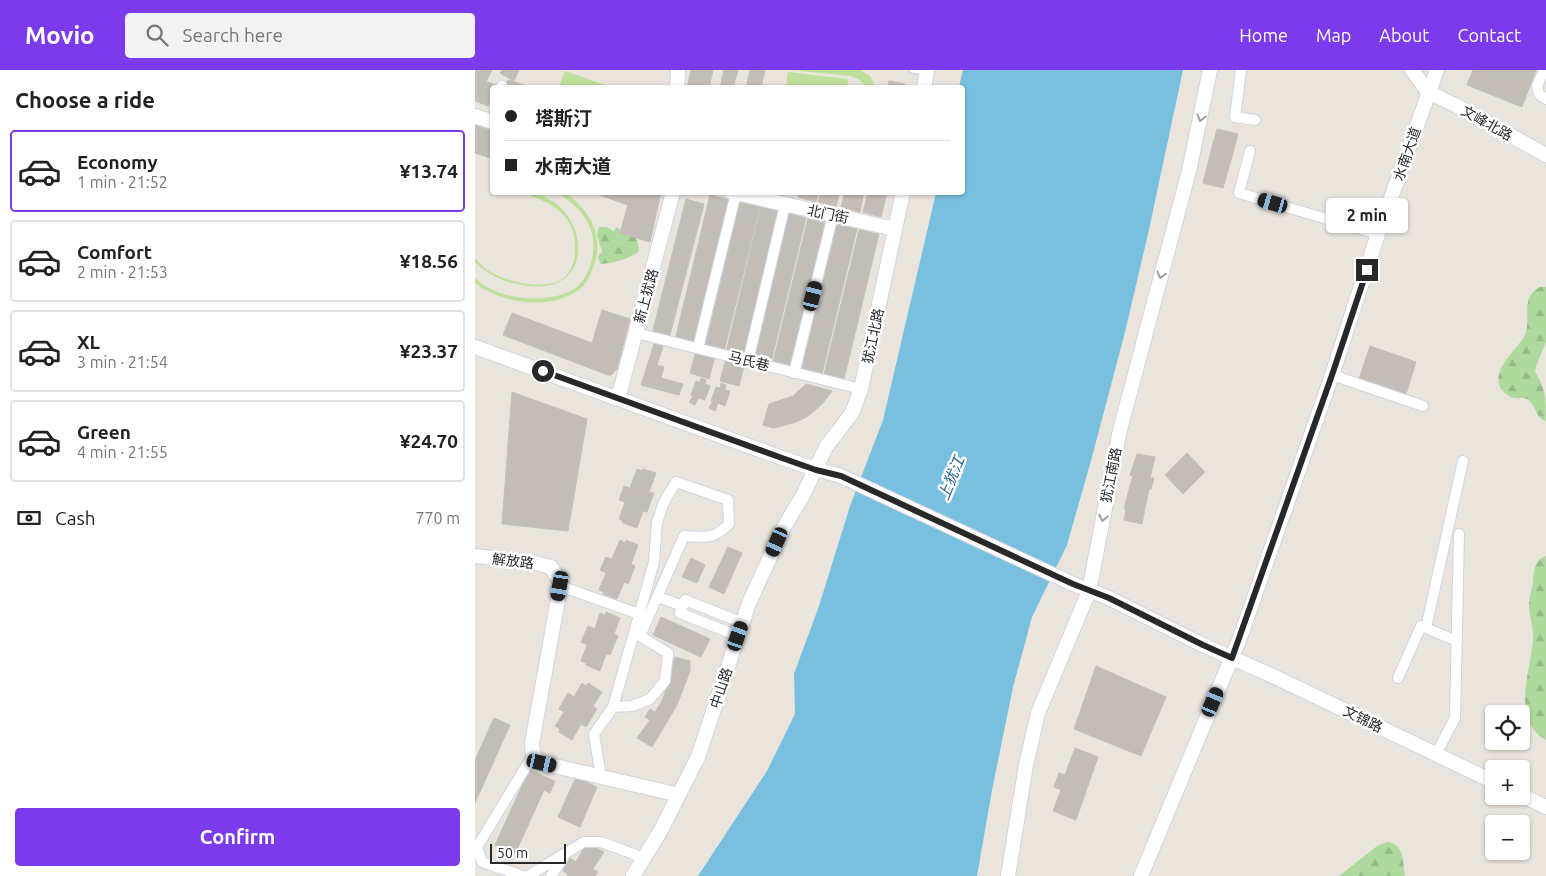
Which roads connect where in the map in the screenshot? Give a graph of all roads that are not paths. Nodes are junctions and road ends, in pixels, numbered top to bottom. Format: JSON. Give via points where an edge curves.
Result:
{"nodes":[{"id":1,"x":679,"y":70,"type":"edge"},
{"id":2,"x":912,"y":70,"type":"edge"},
{"id":3,"x":1210,"y":70,"type":"edge"},
{"id":4,"x":1241,"y":70,"type":"edge"},
{"id":5,"x":1412,"y":70,"type":"edge"},
{"id":6,"x":1437,"y":70,"type":"edge"},
{"id":7,"x":1543,"y":70,"type":"edge"},
{"id":8,"x":927,"y":71,"type":"edge"},
{"id":9,"x":677,"y":85,"type":"edge"},
{"id":10,"x":925,"y":85,"type":"edge"},
{"id":11,"x":1428,"y":92,"type":"junction"},
{"id":12,"x":1546,"y":99,"type":"edge"},
{"id":13,"x":475,"y":116,"type":"edge"},
{"id":14,"x":490,"y":119,"type":"edge"},
{"id":15,"x":1255,"y":120,"type":"dead end"},
{"id":16,"x":1249,"y":151,"type":"dead end"},
{"id":17,"x":1546,"y":155,"type":"edge"},
{"id":18,"x":672,"y":195,"type":"edge"},
{"id":19,"x":734,"y":195,"type":"edge"},
{"id":20,"x":743,"y":195,"type":"edge"},
{"id":21,"x":902,"y":195,"type":"edge"},
{"id":22,"x":785,"y":204,"type":"junction"},
{"id":23,"x":833,"y":215,"type":"junction"},
{"id":24,"x":895,"y":229,"type":"junction"},
{"id":25,"x":1378,"y":234,"type":"junction"},
{"id":26,"x":636,"y":332,"type":"junction"},
{"id":27,"x":475,"y":347,"type":"edge"},
{"id":28,"x":698,"y":348,"type":"junction"},
{"id":29,"x":747,"y":361,"type":"junction"},
{"id":30,"x":794,"y":373,"type":"junction"},
{"id":31,"x":1332,"y":375,"type":"junction"},
{"id":32,"x":861,"y":389,"type":"junction"},
{"id":33,"x":618,"y":400,"type":"junction"},
{"id":34,"x":1423,"y":406,"type":"dead end"},
{"id":35,"x":1463,"y":461,"type":"dead end"},
{"id":36,"x":816,"y":470,"type":"junction"},
{"id":37,"x":1459,"y":534,"type":"dead end"},
{"id":38,"x":475,"y":556,"type":"edge"},
{"id":39,"x":560,"y":586,"type":"junction"},
{"id":40,"x":1089,"y":591,"type":"junction"},
{"id":41,"x":658,"y":597,"type":"junction"},
{"id":42,"x":639,"y":614,"type":"junction"},
{"id":43,"x":1426,"y":628,"type":"junction"},
{"id":44,"x":740,"y":630,"type":"junction"},
{"id":45,"x":1457,"y":641,"type":"junction"},
{"id":46,"x":1232,"y":658,"type":"junction"},
{"id":47,"x":1398,"y":678,"type":"dead end"},
{"id":48,"x":613,"y":707,"type":"junction"},
{"id":49,"x":1436,"y":754,"type":"junction"},
{"id":50,"x":533,"y":755,"type":"junction"},
{"id":51,"x":601,"y":777,"type":"junction"},
{"id":52,"x":1485,"y":778,"type":"edge"},
{"id":53,"x":679,"y":795,"type":"junction"},
{"id":54,"x":1530,"y":799,"type":"edge"},
{"id":55,"x":1546,"y":807,"type":"edge"},
{"id":56,"x":476,"y":847,"type":"edge"},
{"id":57,"x":566,"y":853,"type":"junction"},
{"id":58,"x":644,"y":858,"type":"junction"},
{"id":59,"x":523,"y":876,"type":"edge"},
{"id":60,"x":528,"y":876,"type":"edge"},
{"id":61,"x":551,"y":876,"type":"edge"},
{"id":62,"x":633,"y":876,"type":"edge"},
{"id":63,"x":1008,"y":876,"type":"edge"},
{"id":64,"x":1141,"y":876,"type":"edge"}],
"edges":[{"from":1,"to":9,"type":"street"},
{"from":2,"to":8,"type":"lane"},
{"from":3,"to":40,"type":"street","name":"犹江南路","one_way":true,"via":[[1189,171],[1120,430]]},
{"from":4,"to":15,"type":"street","via":[[1235,117]]},
{"from":5,"to":11,"type":"street"},
{"from":6,"to":11,"type":"street","name":"水南大道"},
{"from":7,"to":12,"type":"street","via":[[1537,86],[1539,94]]},
{"from":8,"to":10,"type":"street"},
{"from":11,"to":17,"type":"street","name":"文峰北路"},
{"from":11,"to":25,"type":"street","name":"水南大道"},
{"from":13,"to":14,"type":"street"},
{"from":16,"to":25,"type":"street","via":[[1239,193]]},
{"from":18,"to":26,"type":"street","name":"新上犹路"},
{"from":19,"to":28,"type":"street"},
{"from":20,"to":22,"type":"street","name":"北门街"},
{"from":21,"to":24,"type":"street","name":"犹江北路"},
{"from":22,"to":23,"type":"street","name":"北门街"},
{"from":22,"to":29,"type":"street"},
{"from":23,"to":24,"type":"street","name":"北门街"},
{"from":23,"to":30,"type":"street"},
{"from":24,"to":32,"type":"street","name":"犹江北路"},
{"from":25,"to":31,"type":"street","name":"水南大道"},
{"from":26,"to":28,"type":"street","name":"马氏巷"},
{"from":26,"to":33,"type":"street","name":"新上犹路"},
{"from":27,"to":33,"type":"street","name":"文锦路"},
{"from":28,"to":29,"type":"street","name":"马氏巷"},
{"from":29,"to":30,"type":"street","name":"马氏巷"},
{"from":30,"to":32,"type":"street","name":"马氏巷"},
{"from":31,"to":34,"type":"street"},
{"from":31,"to":46,"type":"street","name":"水南大道"},
{"from":32,"to":36,"type":"street","name":"犹江北路","via":[[852,413],[826,447]]},
{"from":33,"to":36,"type":"street","name":"文锦路"},
{"from":35,"to":43,"type":"street"},
{"from":36,"to":40,"type":"street","name":"文锦路","via":[[841,476]]},
{"from":36,"to":44,"type":"street","name":"中山路","via":[[784,527],[749,602]]},
{"from":37,"to":45,"type":"street"},
{"from":38,"to":39,"type":"street","name":"解放路","via":[[551,567],[561,582]]},
{"from":39,"to":42,"type":"street"},
{"from":39,"to":50,"type":"street","via":[[532,744]]},
{"from":40,"to":46,"type":"street","name":"文锦路"},
{"from":40,"to":63,"type":"street","name":"犹江南路","via":[[1038,714],[1026,765]]},
{"from":41,"to":42,"type":"street","via":[[684,536],[718,534],[729,524],[728,500],[676,482],[657,522],[654,562]]},
{"from":41,"to":44,"type":"street","via":[[683,606],[685,600]]},
{"from":41,"to":48,"type":"street","via":[[641,636],[668,653],[665,681],[650,699],[632,706]]},
{"from":42,"to":48,"type":"street"},
{"from":43,"to":45,"type":"street"},
{"from":43,"to":47,"type":"street","via":[[1421,626]]},
{"from":44,"to":53,"type":"street","name":"中山路","via":[[698,757]]},
{"from":45,"to":49,"type":"street","via":[[1455,718]]},
{"from":46,"to":49,"type":"street","name":"文锦路"},
{"from":46,"to":64,"type":"street","name":"水南大道"},
{"from":48,"to":51,"type":"street","via":[[594,734]]},
{"from":49,"to":52,"type":"street","name":"文锦路"},
{"from":50,"to":51,"type":"street","via":[[542,763]]},
{"from":50,"to":56,"type":"street"},
{"from":51,"to":53,"type":"street"},
{"from":53,"to":58,"type":"street","name":"中山路"},
{"from":54,"to":55,"type":"street"},
{"from":56,"to":59,"type":"street","via":[[482,862]]},
{"from":57,"to":58,"type":"street","via":[[584,842],[601,842]]},
{"from":57,"to":60,"type":"street"},
{"from":57,"to":61,"type":"street"},
{"from":58,"to":62,"type":"street","name":"中山路"}]}
